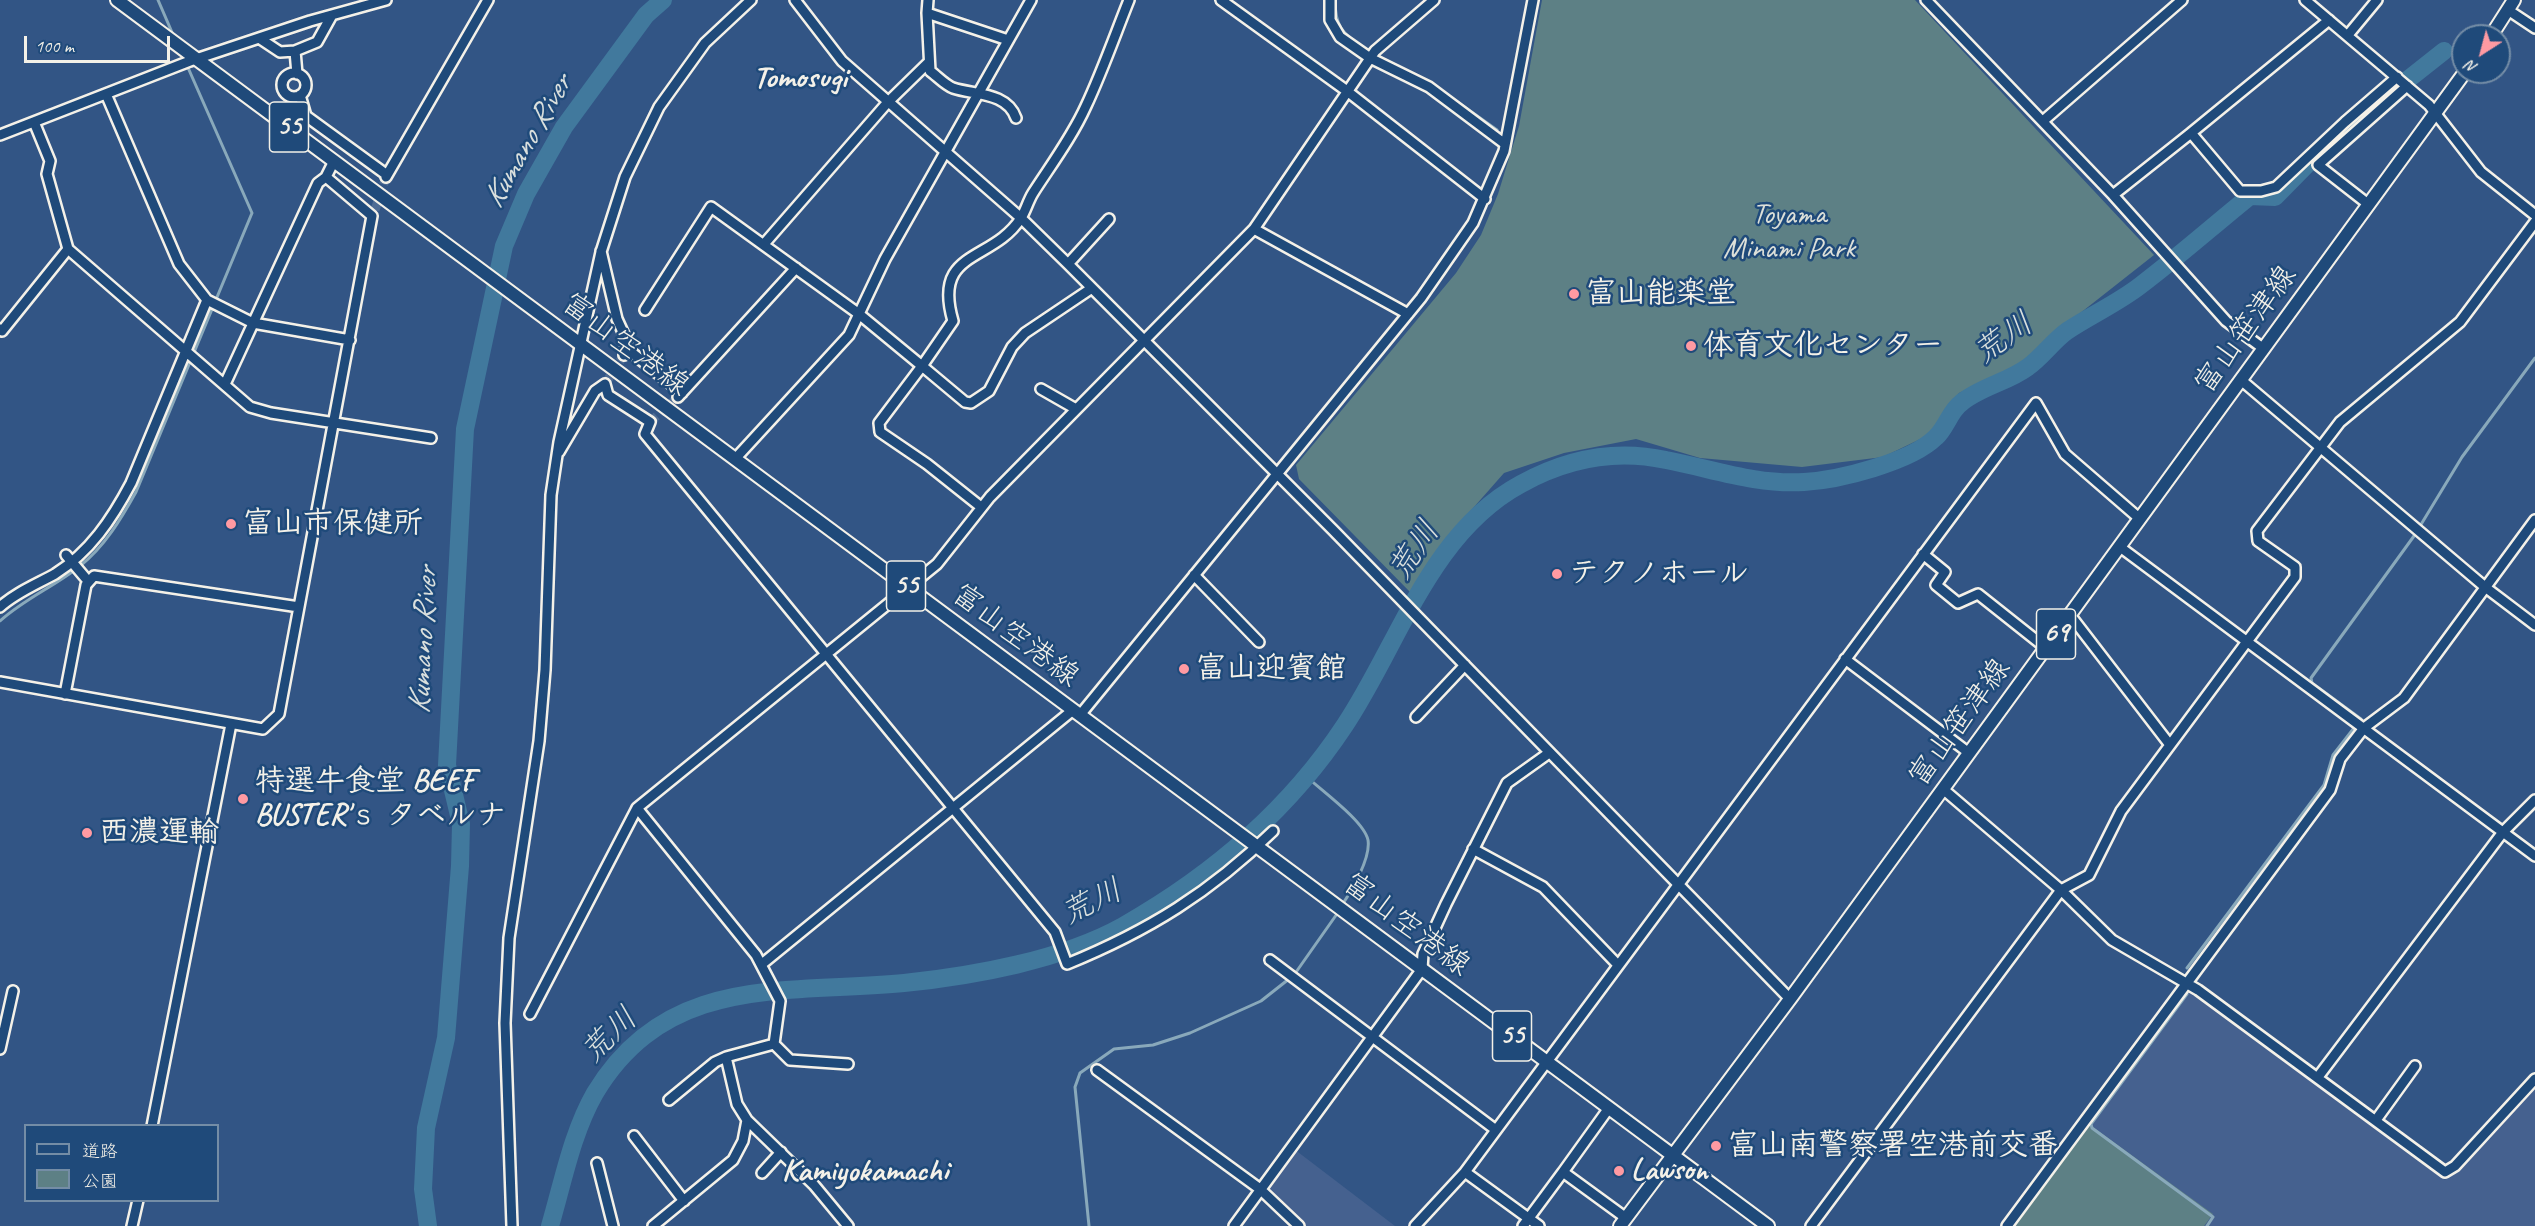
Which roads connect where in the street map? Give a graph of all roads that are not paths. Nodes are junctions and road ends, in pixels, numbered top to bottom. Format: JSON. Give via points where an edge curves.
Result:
{"nodes":[{"id":1,"x":117,"y":0,"type":"edge"},
{"id":2,"x":386,"y":0,"type":"edge"},
{"id":3,"x":488,"y":0,"type":"edge"},
{"id":4,"x":751,"y":0,"type":"edge"},
{"id":5,"x":795,"y":0,"type":"edge"},
{"id":6,"x":928,"y":0,"type":"edge"},
{"id":7,"x":1030,"y":0,"type":"edge"},
{"id":8,"x":1129,"y":0,"type":"edge"},
{"id":9,"x":1221,"y":0,"type":"edge"},
{"id":10,"x":1330,"y":0,"type":"edge"},
{"id":11,"x":1434,"y":0,"type":"edge"},
{"id":12,"x":1533,"y":0,"type":"edge"},
{"id":13,"x":1926,"y":0,"type":"edge"},
{"id":14,"x":2182,"y":0,"type":"edge"},
{"id":15,"x":2305,"y":0,"type":"edge"},
{"id":16,"x":2377,"y":0,"type":"edge"},
{"id":17,"x":2511,"y":5,"type":"edge"},
{"id":18,"x":927,"y":13,"type":"junction"},
{"id":19,"x":332,"y":15,"type":"junction"},
{"id":20,"x":2329,"y":20,"type":"junction"},
{"id":21,"x":2499,"y":24,"type":"edge"},
{"id":22,"x":2535,"y":28,"type":"edge"},
{"id":23,"x":2348,"y":35,"type":"junction"},
{"id":24,"x":259,"y":38,"type":"junction"},
{"id":25,"x":1008,"y":40,"type":"junction"},
{"id":26,"x":295,"y":51,"type":"junction"},
{"id":27,"x":1372,"y":55,"type":"junction"},
{"id":28,"x":196,"y":59,"type":"junction"},
{"id":29,"x":929,"y":62,"type":"junction"},
{"id":30,"x":297,"y":74,"type":"junction"},
{"id":31,"x":2397,"y":77,"type":"junction"},
{"id":32,"x":2456,"y":84,"type":"edge"},
{"id":33,"x":2407,"y":86,"type":"junction"},
{"id":34,"x":1347,"y":91,"type":"junction"},
{"id":35,"x":980,"y":93,"type":"junction"},
{"id":36,"x":106,"y":94,"type":"junction"},
{"id":37,"x":300,"y":95,"type":"junction"},
{"id":38,"x":888,"y":102,"type":"junction"},
{"id":39,"x":2436,"y":112,"type":"junction"},
{"id":40,"x":1016,"y":118,"type":"dead end"},
{"id":41,"x":2043,"y":121,"type":"junction"},
{"id":42,"x":34,"y":122,"type":"junction"},
{"id":43,"x":327,"y":131,"type":"junction"},
{"id":44,"x":2190,"y":133,"type":"junction"},
{"id":45,"x":0,"y":135,"type":"edge"},
{"id":46,"x":1505,"y":144,"type":"junction"},
{"id":47,"x":317,"y":148,"type":"junction"},
{"id":48,"x":947,"y":152,"type":"junction"},
{"id":49,"x":334,"y":161,"type":"junction"},
{"id":50,"x":326,"y":177,"type":"junction"},
{"id":51,"x":2113,"y":195,"type":"junction"},
{"id":52,"x":1485,"y":199,"type":"junction"},
{"id":53,"x":2368,"y":204,"type":"junction"},
{"id":54,"x":2535,"y":215,"type":"edge"},
{"id":55,"x":1021,"y":218,"type":"junction"},
{"id":56,"x":1109,"y":219,"type":"dead end"},
{"id":57,"x":2535,"y":222,"type":"edge"},
{"id":58,"x":1254,"y":229,"type":"junction"},
{"id":59,"x":764,"y":244,"type":"junction"},
{"id":60,"x":68,"y":249,"type":"junction"},
{"id":61,"x":601,"y":250,"type":"junction"},
{"id":62,"x":1068,"y":264,"type":"junction"},
{"id":63,"x":796,"y":268,"type":"junction"},
{"id":64,"x":1092,"y":288,"type":"junction"},
{"id":65,"x":207,"y":300,"type":"junction"},
{"id":66,"x":645,"y":310,"type":"dead end"},
{"id":67,"x":859,"y":314,"type":"junction"},
{"id":68,"x":1408,"y":314,"type":"junction"},
{"id":69,"x":253,"y":322,"type":"junction"},
{"id":70,"x":0,"y":329,"type":"edge"},
{"id":71,"x":350,"y":340,"type":"junction"},
{"id":72,"x":576,"y":340,"type":"junction"},
{"id":73,"x":1144,"y":340,"type":"junction"},
{"id":74,"x":2264,"y":349,"type":"junction"},
{"id":75,"x":186,"y":350,"type":"junction"},
{"id":76,"x":922,"y":366,"type":"junction"},
{"id":77,"x":2241,"y":380,"type":"junction"},
{"id":78,"x":225,"y":384,"type":"junction"},
{"id":79,"x":1041,"y":389,"type":"dead end"},
{"id":80,"x":1076,"y":409,"type":"junction"},
{"id":81,"x":335,"y":424,"type":"junction"},
{"id":82,"x":431,"y":438,"type":"dead end"},
{"id":83,"x":2320,"y":446,"type":"junction"},
{"id":84,"x":557,"y":455,"type":"junction"},
{"id":85,"x":735,"y":459,"type":"junction"},
{"id":86,"x":1277,"y":474,"type":"junction"},
{"id":87,"x":981,"y":507,"type":"junction"},
{"id":88,"x":2140,"y":519,"type":"junction"},
{"id":89,"x":2535,"y":520,"type":"edge"},
{"id":90,"x":2120,"y":547,"type":"junction"},
{"id":91,"x":1923,"y":554,"type":"junction"},
{"id":92,"x":69,"y":558,"type":"junction"},
{"id":93,"x":1194,"y":575,"type":"junction"},
{"id":94,"x":88,"y":581,"type":"junction"},
{"id":95,"x":2485,"y":587,"type":"junction"},
{"id":96,"x":909,"y":589,"type":"junction"},
{"id":97,"x":298,"y":607,"type":"junction"},
{"id":98,"x":0,"y":608,"type":"edge"},
{"id":99,"x":2070,"y":615,"type":"junction"},
{"id":100,"x":2535,"y":625,"type":"edge"},
{"id":101,"x":1259,"y":642,"type":"dead end"},
{"id":102,"x":2248,"y":642,"type":"junction"},
{"id":103,"x":2046,"y":648,"type":"junction"},
{"id":104,"x":827,"y":655,"type":"junction"},
{"id":105,"x":1845,"y":659,"type":"junction"},
{"id":106,"x":1465,"y":665,"type":"junction"},
{"id":107,"x":0,"y":682,"type":"edge"},
{"id":108,"x":65,"y":694,"type":"junction"},
{"id":109,"x":1076,"y":712,"type":"junction"},
{"id":110,"x":1416,"y":717,"type":"dead end"},
{"id":111,"x":231,"y":724,"type":"junction"},
{"id":112,"x":2359,"y":725,"type":"junction"},
{"id":113,"x":2170,"y":745,"type":"junction"},
{"id":114,"x":1549,"y":753,"type":"junction"},
{"id":115,"x":1969,"y":753,"type":"junction"},
{"id":116,"x":1943,"y":789,"type":"junction"},
{"id":117,"x":2535,"y":800,"type":"edge"},
{"id":118,"x":637,"y":808,"type":"junction"},
{"id":119,"x":953,"y":808,"type":"junction"},
{"id":120,"x":1273,"y":831,"type":"dead end"},
{"id":121,"x":2503,"y":832,"type":"junction"},
{"id":122,"x":1257,"y":847,"type":"junction"},
{"id":123,"x":1473,"y":849,"type":"junction"},
{"id":124,"x":2535,"y":856,"type":"edge"},
{"id":125,"x":1677,"y":884,"type":"junction"},
{"id":126,"x":2061,"y":890,"type":"junction"},
{"id":127,"x":1270,"y":960,"type":"dead end"},
{"id":128,"x":762,"y":964,"type":"junction"},
{"id":129,"x":1618,"y":965,"type":"junction"},
{"id":130,"x":1422,"y":969,"type":"junction"},
{"id":131,"x":2188,"y":983,"type":"junction"},
{"id":132,"x":13,"y":991,"type":"dead end"},
{"id":133,"x":1790,"y":999,"type":"junction"},
{"id":134,"x":530,"y":1014,"type":"dead end"},
{"id":135,"x":1373,"y":1037,"type":"junction"},
{"id":136,"x":774,"y":1044,"type":"junction"},
{"id":137,"x":0,"y":1049,"type":"edge"},
{"id":138,"x":726,"y":1057,"type":"junction"},
{"id":139,"x":1546,"y":1061,"type":"junction"},
{"id":140,"x":848,"y":1064,"type":"dead end"},
{"id":141,"x":2415,"y":1066,"type":"dead end"},
{"id":142,"x":1097,"y":1070,"type":"dead end"},
{"id":143,"x":2319,"y":1077,"type":"junction"},
{"id":144,"x":2535,"y":1078,"type":"edge"},
{"id":145,"x":669,"y":1100,"type":"dead end"},
{"id":146,"x":1609,"y":1108,"type":"junction"},
{"id":147,"x":747,"y":1120,"type":"junction"},
{"id":148,"x":2376,"y":1120,"type":"junction"},
{"id":149,"x":153,"y":1124,"type":"edge"},
{"id":150,"x":1496,"y":1130,"type":"junction"},
{"id":151,"x":634,"y":1136,"type":"dead end"},
{"id":152,"x":781,"y":1152,"type":"junction"},
{"id":153,"x":1674,"y":1155,"type":"junction"},
{"id":154,"x":597,"y":1163,"type":"dead end"},
{"id":155,"x":1465,"y":1172,"type":"junction"},
{"id":156,"x":1563,"y":1172,"type":"junction"},
{"id":157,"x":762,"y":1173,"type":"dead end"},
{"id":158,"x":1260,"y":1189,"type":"junction"},
{"id":159,"x":684,"y":1201,"type":"junction"},
{"id":160,"x":138,"y":1202,"type":"edge"},
{"id":161,"x":1526,"y":1222,"type":"edge"},
{"id":162,"x":1623,"y":1222,"type":"edge"},
{"id":163,"x":132,"y":1226,"type":"edge"},
{"id":164,"x":512,"y":1226,"type":"edge"},
{"id":165,"x":613,"y":1226,"type":"edge"},
{"id":166,"x":653,"y":1226,"type":"edge"},
{"id":167,"x":848,"y":1226,"type":"edge"},
{"id":168,"x":1234,"y":1226,"type":"edge"},
{"id":169,"x":1299,"y":1226,"type":"edge"},
{"id":170,"x":1414,"y":1226,"type":"edge"},
{"id":171,"x":1539,"y":1226,"type":"edge"},
{"id":172,"x":1768,"y":1226,"type":"edge"},
{"id":173,"x":1811,"y":1226,"type":"edge"},
{"id":174,"x":2007,"y":1226,"type":"edge"}],
"edges":[{"from":1,"to":28,"type":"main road","name":"富山空港線","number":"55"},
{"from":2,"to":19,"type":"street"},
{"from":3,"to":43,"type":"street","via":[[386,176]]},
{"from":4,"to":61,"type":"street","via":[[705,44],[659,107],[625,177]]},
{"from":5,"to":38,"type":"street","via":[[842,61]]},
{"from":6,"to":18,"type":"street"},
{"from":7,"to":25,"type":"street"},
{"from":8,"to":55,"type":"street","via":[[1085,108]]},
{"from":9,"to":34,"type":"street"},
{"from":10,"to":27,"type":"street","via":[[1330,20],[1341,37]]},
{"from":11,"to":27,"type":"street"},
{"from":12,"to":46,"type":"street"},
{"from":13,"to":41,"type":"street"},
{"from":14,"to":41,"type":"street"},
{"from":15,"to":20,"type":"street"},
{"from":16,"to":23,"type":"street"},
{"from":17,"to":21,"type":"main road"},
{"from":17,"to":22,"type":"street"},
{"from":18,"to":25,"type":"street"},
{"from":18,"to":29,"type":"street"},
{"from":19,"to":24,"type":"street"},
{"from":19,"to":26,"type":"street","via":[[316,42]]},
{"from":20,"to":23,"type":"street"},
{"from":20,"to":44,"type":"street"},
{"from":23,"to":31,"type":"street"},
{"from":24,"to":26,"type":"street","via":[[280,52]]},
{"from":24,"to":28,"type":"street"},
{"from":25,"to":35,"type":"street"},
{"from":26,"to":30,"type":"street"},
{"from":27,"to":34,"type":"street"},
{"from":27,"to":46,"type":"street","via":[[1429,87]]},
{"from":28,"to":36,"type":"street"},
{"from":28,"to":47,"type":"main road","name":"富山空港線","number":"55"},
{"from":29,"to":35,"type":"street","via":[[930,71],[951,87]]},
{"from":29,"to":38,"type":"street"},
{"from":30,"to":37,"type":"street","via":[[305,82]]},
{"from":30,"to":37,"type":"street","via":[[286,76],[282,87],[289,96]]},
{"from":31,"to":33,"type":"street"},
{"from":31,"to":44,"type":"street","via":[[2276,188],[2241,191]]},
{"from":32,"to":39,"type":"main road","name":"富山笹津線","number":"69"},
{"from":33,"to":39,"type":"street"},
{"from":33,"to":53,"type":"street","via":[[2318,165]]},
{"from":34,"to":52,"type":"street"},
{"from":34,"to":58,"type":"street"},
{"from":35,"to":40,"type":"street","via":[[1005,103]]},
{"from":35,"to":48,"type":"street"},
{"from":36,"to":42,"type":"street"},
{"from":36,"to":65,"type":"street","via":[[179,264]]},
{"from":37,"to":43,"type":"street","via":[[306,116]]},
{"from":38,"to":48,"type":"street"},
{"from":38,"to":59,"type":"street"},
{"from":39,"to":53,"type":"main road","name":"富山笹津線","number":"69"},
{"from":39,"to":54,"type":"street","via":[[2481,172]]},
{"from":41,"to":51,"type":"street"},
{"from":42,"to":45,"type":"street"},
{"from":42,"to":60,"type":"street","via":[[50,161],[47,174]]},
{"from":43,"to":47,"type":"street"},
{"from":44,"to":51,"type":"street"},
{"from":46,"to":52,"type":"street"},
{"from":47,"to":49,"type":"main road","name":"富山空港線","number":"55"},
{"from":48,"to":55,"type":"street"},
{"from":48,"to":67,"type":"street","via":[[885,259]]},
{"from":49,"to":50,"type":"street"},
{"from":49,"to":72,"type":"main road","name":"富山空港線","number":"55"},
{"from":50,"to":69,"type":"street","via":[[318,183]]},
{"from":50,"to":71,"type":"street","via":[[373,213]]},
{"from":51,"to":74,"type":"street","via":[[2226,321]]},
{"from":52,"to":68,"type":"street","via":[[1452,256]]},
{"from":53,"to":74,"type":"main road","name":"富山笹津線","number":"69"},
{"from":55,"to":62,"type":"street"},
{"from":55,"to":76,"type":"street","via":[[1003,237],[963,261],[952,275],[947,301],[953,321]]},
{"from":56,"to":62,"type":"street"},
{"from":57,"to":83,"type":"street","via":[[2460,322],[2340,422]]},
{"from":58,"to":68,"type":"street"},
{"from":58,"to":73,"type":"street"},
{"from":59,"to":63,"type":"street"},
{"from":59,"to":66,"type":"street","via":[[711,207]]},
{"from":60,"to":70,"type":"street"},
{"from":60,"to":75,"type":"street"},
{"from":61,"to":63,"type":"street","via":[[617,319],[627,341],[625,352],[680,395]]},
{"from":61,"to":72,"type":"street"},
{"from":62,"to":64,"type":"street"},
{"from":63,"to":67,"type":"street"},
{"from":64,"to":73,"type":"street"},
{"from":64,"to":76,"type":"street","via":[[1025,333],[1012,347],[989,391],[971,403]]},
{"from":65,"to":69,"type":"street"},
{"from":65,"to":75,"type":"street"},
{"from":67,"to":76,"type":"street"},
{"from":67,"to":85,"type":"street","via":[[849,335]]},
{"from":68,"to":86,"type":"street"},
{"from":69,"to":71,"type":"street"},
{"from":69,"to":78,"type":"street"},
{"from":71,"to":81,"type":"street"},
{"from":72,"to":84,"type":"street"},
{"from":72,"to":85,"type":"main road","name":"富山空港線","number":"55"},
{"from":73,"to":80,"type":"street"},
{"from":73,"to":86,"type":"street"},
{"from":74,"to":77,"type":"main road","name":"富山笹津線","number":"69"},
{"from":75,"to":78,"type":"street"},
{"from":75,"to":92,"type":"street","via":[[117,511],[101,533]]},
{"from":76,"to":87,"type":"street","via":[[879,423],[880,432]]},
{"from":77,"to":83,"type":"street"},
{"from":77,"to":88,"type":"main road","name":"富山笹津線","number":"69"},
{"from":78,"to":81,"type":"street","via":[[250,407]]},
{"from":79,"to":80,"type":"street"},
{"from":80,"to":87,"type":"street"},
{"from":81,"to":82,"type":"street"},
{"from":81,"to":97,"type":"street"},
{"from":83,"to":95,"type":"street"},
{"from":83,"to":102,"type":"street","via":[[2257,531],[2258,541],[2295,567],[2295,577]]},
{"from":84,"to":104,"type":"street","via":[[595,391],[605,384],[608,395],[650,422],[645,434]]},
{"from":84,"to":164,"type":"street","via":[[551,495],[545,670],[538,741],[509,938],[505,1023]]},
{"from":85,"to":96,"type":"main road","name":"富山空港線","number":"55"},
{"from":86,"to":93,"type":"street"},
{"from":86,"to":106,"type":"street"},
{"from":87,"to":96,"type":"street","via":[[937,564]]},
{"from":88,"to":90,"type":"main road","name":"富山笹津線","number":"69"},
{"from":88,"to":91,"type":"street","via":[[2065,454],[2036,403]]},
{"from":89,"to":95,"type":"street"},
{"from":90,"to":99,"type":"main road","name":"富山笹津線","number":"69"},
{"from":90,"to":102,"type":"street"},
{"from":91,"to":103,"type":"street","via":[[1945,572],[1936,585],[1958,603],[1978,594]]},
{"from":91,"to":105,"type":"street"},
{"from":92,"to":94,"type":"street"},
{"from":92,"to":98,"type":"street"},
{"from":93,"to":101,"type":"street"},
{"from":93,"to":109,"type":"street"},
{"from":94,"to":97,"type":"street","via":[[94,576]]},
{"from":94,"to":108,"type":"street"},
{"from":95,"to":100,"type":"street"},
{"from":95,"to":112,"type":"street","via":[[2404,698]]},
{"from":96,"to":104,"type":"street"},
{"from":96,"to":109,"type":"main road","name":"富山空港線","number":"55"},
{"from":97,"to":111,"type":"street","via":[[279,714],[263,729]]},
{"from":99,"to":103,"type":"main road","name":"富山笹津線","number":"69"},
{"from":99,"to":113,"type":"street"},
{"from":102,"to":112,"type":"street"},
{"from":102,"to":113,"type":"street"},
{"from":103,"to":115,"type":"main road","name":"富山笹津線","number":"69"},
{"from":104,"to":118,"type":"street"},
{"from":104,"to":119,"type":"street"},
{"from":105,"to":115,"type":"street"},
{"from":105,"to":125,"type":"street"},
{"from":106,"to":110,"type":"street"},
{"from":106,"to":114,"type":"street"},
{"from":107,"to":108,"type":"street"},
{"from":108,"to":111,"type":"street"},
{"from":109,"to":119,"type":"street"},
{"from":109,"to":122,"type":"main road","name":"富山空港線","number":"55"},
{"from":111,"to":149,"type":"street"},
{"from":112,"to":121,"type":"street"},
{"from":112,"to":131,"type":"street","via":[[2340,759],[2330,790]]},
{"from":113,"to":126,"type":"street","via":[[2121,811],[2089,875]]},
{"from":114,"to":123,"type":"street","via":[[1507,783]]},
{"from":114,"to":125,"type":"street"},
{"from":115,"to":116,"type":"main road","name":"富山笹津線","number":"69"},
{"from":116,"to":126,"type":"street"},
{"from":116,"to":133,"type":"main road","name":"富山笹津線","number":"69"},
{"from":117,"to":121,"type":"street"},
{"from":118,"to":128,"type":"street"},
{"from":118,"to":134,"type":"street"},
{"from":119,"to":122,"type":"street","via":[[1055,932],[1067,964],[1169,915]]},
{"from":119,"to":128,"type":"street"},
{"from":120,"to":122,"type":"street"},
{"from":121,"to":124,"type":"street"},
{"from":121,"to":143,"type":"street"},
{"from":122,"to":130,"type":"main road","name":"富山空港線","number":"55"},
{"from":123,"to":129,"type":"street","via":[[1543,886]]},
{"from":123,"to":130,"type":"street","via":[[1423,954]]},
{"from":125,"to":129,"type":"street"},
{"from":125,"to":133,"type":"street"},
{"from":126,"to":131,"type":"street","via":[[2126,950]]},
{"from":126,"to":173,"type":"street"},
{"from":127,"to":135,"type":"street"},
{"from":128,"to":136,"type":"street","via":[[780,1001]]},
{"from":129,"to":139,"type":"street"},
{"from":130,"to":135,"type":"street"},
{"from":130,"to":139,"type":"main road","name":"富山空港線","number":"55"},
{"from":131,"to":143,"type":"street"},
{"from":131,"to":174,"type":"street"},
{"from":132,"to":137,"type":"street"},
{"from":133,"to":153,"type":"main road","name":"富山笹津線","number":"69"},
{"from":135,"to":150,"type":"street"},
{"from":135,"to":158,"type":"street"},
{"from":136,"to":138,"type":"street"},
{"from":136,"to":140,"type":"street","via":[[790,1059]]},
{"from":138,"to":145,"type":"street"},
{"from":138,"to":147,"type":"street","via":[[737,1104]]},
{"from":139,"to":146,"type":"main road","name":"富山空港線","number":"55"},
{"from":139,"to":150,"type":"street"},
{"from":141,"to":148,"type":"street"},
{"from":142,"to":158,"type":"street"},
{"from":143,"to":148,"type":"street"},
{"from":144,"to":148,"type":"street","via":[[2455,1166],[2445,1172]]},
{"from":146,"to":153,"type":"main road","name":"富山空港線","number":"55"},
{"from":146,"to":156,"type":"street"},
{"from":147,"to":152,"type":"street"},
{"from":147,"to":159,"type":"street","via":[[743,1141],[733,1160]]},
{"from":150,"to":155,"type":"street"},
{"from":151,"to":159,"type":"street"},
{"from":152,"to":157,"type":"street"},
{"from":152,"to":167,"type":"street"},
{"from":153,"to":162,"type":"main road","name":"富山笹津線","number":"69"},
{"from":153,"to":172,"type":"main road","name":"富山空港線","number":"55"},
{"from":154,"to":165,"type":"street"},
{"from":155,"to":161,"type":"street"},
{"from":155,"to":170,"type":"street"},
{"from":156,"to":161,"type":"street"},
{"from":156,"to":162,"type":"street"},
{"from":158,"to":168,"type":"street"},
{"from":158,"to":169,"type":"street"},
{"from":159,"to":166,"type":"street"},
{"from":160,"to":163,"type":"street"},
{"from":161,"to":171,"type":"street"}]}
